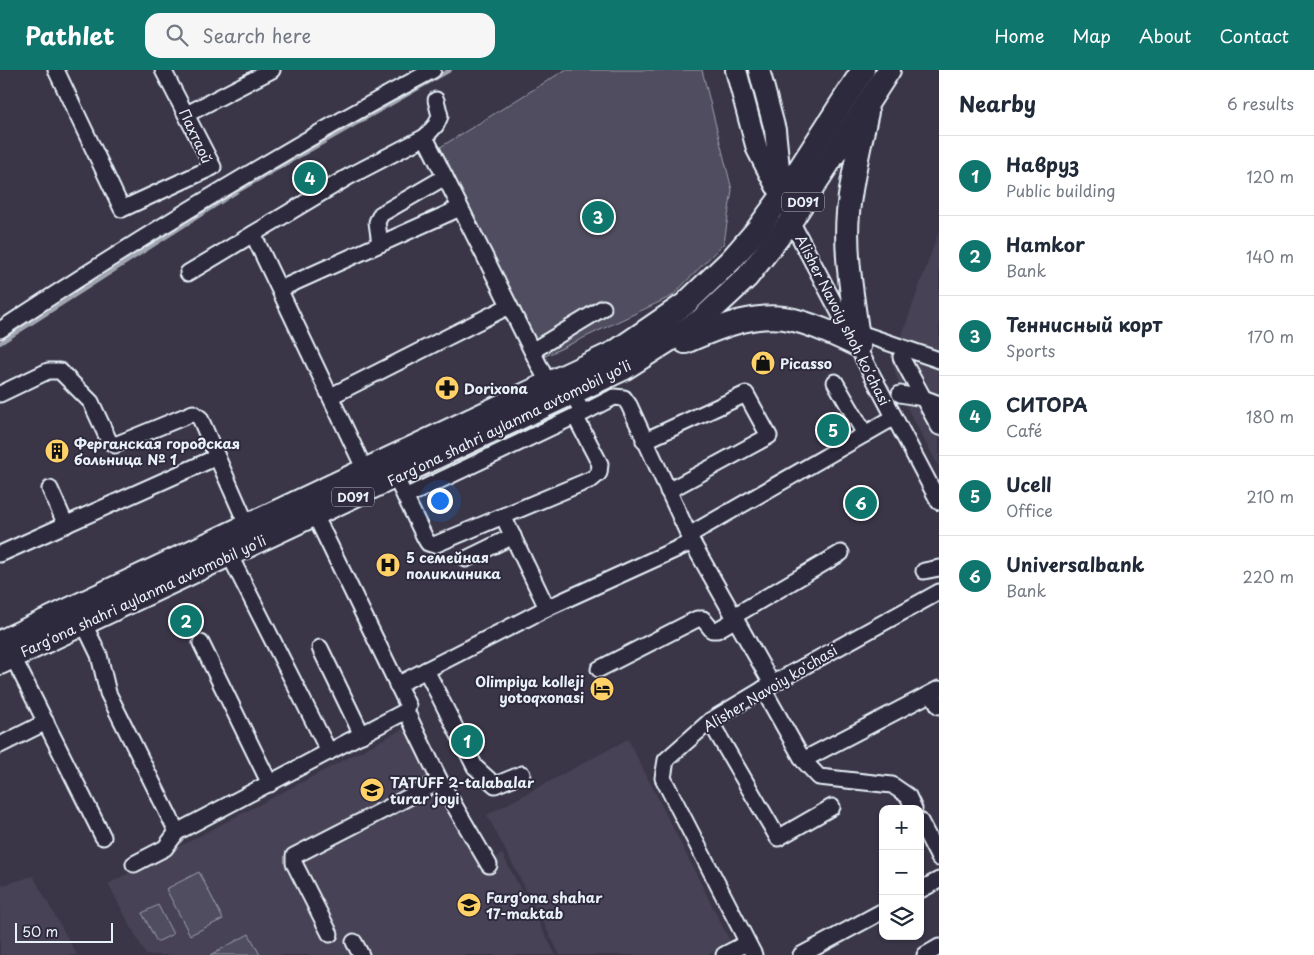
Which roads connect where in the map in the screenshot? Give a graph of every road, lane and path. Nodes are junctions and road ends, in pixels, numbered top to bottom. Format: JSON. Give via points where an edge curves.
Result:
{"nodes":[{"id":1,"x":56,"y":70,"type":"edge"},
{"id":2,"x":164,"y":70,"type":"edge"},
{"id":3,"x":272,"y":70,"type":"edge"},
{"id":4,"x":423,"y":70,"type":"edge"},
{"id":5,"x":433,"y":70,"type":"edge"},
{"id":6,"x":736,"y":70,"type":"edge"},
{"id":7,"x":759,"y":70,"type":"edge"},
{"id":8,"x":863,"y":70,"type":"edge"},
{"id":9,"x":889,"y":70,"type":"edge"},
{"id":10,"x":871,"y":96,"type":"junction"},
{"id":11,"x":436,"y":100,"type":"dead end"},
{"id":12,"x":187,"y":114,"type":"junction"},
{"id":13,"x":425,"y":137,"type":"junction"},
{"id":14,"x":445,"y":177,"type":"junction"},
{"id":15,"x":782,"y":196,"type":"junction"},
{"id":16,"x":460,"y":208,"type":"junction"},
{"id":17,"x":791,"y":221,"type":"junction"},
{"id":18,"x":253,"y":234,"type":"junction"},
{"id":19,"x":380,"y":244,"type":"junction"},
{"id":20,"x":188,"y":273,"type":"dead end"},
{"id":21,"x":280,"y":289,"type":"junction"},
{"id":22,"x":509,"y":306,"type":"junction"},
{"id":23,"x":603,"y":308,"type":"dead end"},
{"id":24,"x":1,"y":324,"type":"edge"},
{"id":25,"x":858,"y":339,"type":"junction"},
{"id":26,"x":532,"y":351,"type":"junction"},
{"id":27,"x":901,"y":357,"type":"dead end"},
{"id":28,"x":939,"y":360,"type":"edge"},
{"id":29,"x":625,"y":368,"type":"junction"},
{"id":30,"x":835,"y":382,"type":"dead end"},
{"id":31,"x":548,"y":384,"type":"junction"},
{"id":32,"x":572,"y":393,"type":"junction"},
{"id":33,"x":0,"y":394,"type":"edge"},
{"id":34,"x":900,"y":394,"type":"dead end"},
{"id":35,"x":331,"y":396,"type":"junction"},
{"id":36,"x":923,"y":398,"type":"junction"},
{"id":37,"x":939,"y":404,"type":"edge"},
{"id":38,"x":579,"y":415,"type":"junction"},
{"id":39,"x":893,"y":418,"type":"junction"},
{"id":40,"x":939,"y":427,"type":"edge"},
{"id":41,"x":864,"y":434,"type":"junction"},
{"id":42,"x":644,"y":441,"type":"junction"},
{"id":43,"x":217,"y":457,"type":"junction"},
{"id":44,"x":365,"y":470,"type":"junction"},
{"id":45,"x":400,"y":487,"type":"junction"},
{"id":46,"x":50,"y":489,"type":"dead end"},
{"id":47,"x":668,"y":491,"type":"junction"},
{"id":48,"x":939,"y":502,"type":"edge"},
{"id":49,"x":315,"y":515,"type":"junction"},
{"id":50,"x":503,"y":516,"type":"junction"},
{"id":51,"x":66,"y":525,"type":"junction"},
{"id":52,"x":247,"y":525,"type":"junction"},
{"id":53,"x":513,"y":536,"type":"junction"},
{"id":54,"x":691,"y":539,"type":"junction"},
{"id":55,"x":0,"y":554,"type":"edge"},
{"id":56,"x":841,"y":554,"type":"dead end"},
{"id":57,"x":230,"y":556,"type":"junction"},
{"id":58,"x":466,"y":559,"type":"dead end"},
{"id":59,"x":939,"y":568,"type":"edge"},
{"id":60,"x":924,"y":571,"type":"dead end"},
{"id":61,"x":939,"y":592,"type":"edge"},
{"id":62,"x":547,"y":608,"type":"junction"},
{"id":63,"x":735,"y":618,"type":"junction"},
{"id":64,"x":84,"y":624,"type":"junction"},
{"id":65,"x":201,"y":643,"type":"dead end"},
{"id":66,"x":320,"y":648,"type":"dead end"},
{"id":67,"x":4,"y":654,"type":"edge"},
{"id":68,"x":599,"y":668,"type":"dead end"},
{"id":69,"x":426,"y":670,"type":"junction"},
{"id":70,"x":397,"y":685,"type":"junction"},
{"id":71,"x":768,"y":686,"type":"junction"},
{"id":72,"x":937,"y":696,"type":"edge"},
{"id":73,"x":406,"y":711,"type":"junction"},
{"id":74,"x":710,"y":720,"type":"junction"},
{"id":75,"x":46,"y":722,"type":"junction"},
{"id":76,"x":362,"y":735,"type":"junction"},
{"id":77,"x":0,"y":745,"type":"edge"},
{"id":78,"x":330,"y":752,"type":"junction"},
{"id":79,"x":803,"y":760,"type":"junction"},
{"id":80,"x":522,"y":774,"type":"dead end"},
{"id":81,"x":440,"y":780,"type":"junction"},
{"id":82,"x":270,"y":784,"type":"junction"},
{"id":83,"x":912,"y":805,"type":"edge"},
{"id":84,"x":832,"y":807,"type":"dead end"},
{"id":85,"x":924,"y":829,"type":"edge"},
{"id":86,"x":177,"y":832,"type":"junction"},
{"id":87,"x":103,"y":837,"type":"dead end"},
{"id":88,"x":939,"y":858,"type":"edge"},
{"id":89,"x":134,"y":864,"type":"dead end"},
{"id":90,"x":489,"y":865,"type":"dead end"},
{"id":91,"x":939,"y":880,"type":"edge"},
{"id":92,"x":924,"y":888,"type":"edge"},
{"id":93,"x":879,"y":913,"type":"edge"},
{"id":94,"x":330,"y":934,"type":"dead end"},
{"id":95,"x":939,"y":947,"type":"edge"},
{"id":96,"x":751,"y":949,"type":"edge"},
{"id":97,"x":724,"y":955,"type":"edge"},
{"id":98,"x":801,"y":955,"type":"edge"},
{"id":99,"x":925,"y":955,"type":"edge"}],
"edges":[{"from":1,"to":12,"type":"street","name":"Пахтаой","via":[[122,210],[213,167]]},
{"from":2,"to":12,"type":"street","name":"Пахтаой"},
{"from":3,"to":12,"type":"street"},
{"from":4,"to":24,"type":"street","via":[[228,180]]},
{"from":5,"to":24,"type":"street","via":[[231,184]]},
{"from":6,"to":15,"type":"main road","via":[[757,149]]},
{"from":7,"to":15,"type":"main road","name":"Alisher Navoiy shoh koʻchasi","via":[[774,130]]},
{"from":8,"to":15,"type":"highway","name":"Fargʻona shahri aylanma avtomobil yoʻli","number":"D091"},
{"from":9,"to":10,"type":"highway","name":"Fargʻona shahri aylanma avtomobil yoʻli","number":"D091"},
{"from":10,"to":17,"type":"highway","name":"Fargʻona shahri aylanma avtomobil yoʻli","number":"D091"},
{"from":10,"to":25,"type":"highway","via":[[855,163],[848,214]]},
{"from":11,"to":13,"type":"street","via":[[440,116]]},
{"from":13,"to":14,"type":"street"},
{"from":13,"to":18,"type":"street","via":[[348,177]]},
{"from":14,"to":16,"type":"street"},
{"from":14,"to":19,"type":"street","via":[[381,214],[377,222]]},
{"from":15,"to":17,"type":"main road","name":"Alisher Navoiy shoh koʻchasi"},
{"from":15,"to":31,"type":"highway","name":"Fargʻona shahri aylanma avtomobil yoʻli","number":"D091","via":[[731,260],[686,304],[615,352]]},
{"from":16,"to":19,"type":"street"},
{"from":16,"to":22,"type":"street"},
{"from":17,"to":25,"type":"street","name":"Alisher Navoiy shoh koʻchasi"},
{"from":17,"to":29,"type":"highway","name":"Fargʻona shahri aylanma avtomobil yoʻli","number":"D091","via":[[747,278],[700,320]]},
{"from":18,"to":20,"type":"street"},
{"from":18,"to":21,"type":"street"},
{"from":19,"to":21,"type":"street"},
{"from":21,"to":35,"type":"street"},
{"from":22,"to":26,"type":"street"},
{"from":22,"to":35,"type":"street"},
{"from":23,"to":26,"type":"street"},
{"from":25,"to":28,"type":"street"},
{"from":25,"to":29,"type":"highway","via":[[792,319],[768,318],[715,329]]},
{"from":25,"to":39,"type":"street","name":"Alisher Navoiy shoh koʻchasi"},
{"from":26,"to":31,"type":"street"},
{"from":27,"to":36,"type":"street"},
{"from":29,"to":32,"type":"highway","name":"Fargʻona shahri aylanma avtomobil yoʻli","number":"D091"},
{"from":30,"to":41,"type":"street"},
{"from":31,"to":44,"type":"highway","name":"Fargʻona shahri aylanma avtomobil yoʻli","number":"D091"},
{"from":32,"to":38,"type":"street"},
{"from":32,"to":45,"type":"highway","name":"Fargʻona shahri aylanma avtomobil yoʻli","number":"D091"},
{"from":33,"to":43,"type":"street","via":[[48,371],[60,371],[91,402],[109,441],[115,445],[193,413],[200,418]]},
{"from":34,"to":36,"type":"street"},
{"from":35,"to":44,"type":"street"},
{"from":36,"to":37,"type":"street"},
{"from":36,"to":40,"type":"street"},
{"from":38,"to":42,"type":"street","via":[[614,397],[624,398]]},
{"from":38,"to":45,"type":"street"},
{"from":38,"to":50,"type":"street","via":[[600,464],[600,473]]},
{"from":39,"to":41,"type":"street"},
{"from":39,"to":48,"type":"street","name":"Alisher Navoiy shoh koʻchasi"},
{"from":41,"to":54,"type":"street"},
{"from":42,"to":47,"type":"street"},
{"from":42,"to":47,"type":"street","via":[[746,394],[769,436]]},
{"from":43,"to":51,"type":"street"},
{"from":43,"to":52,"type":"street"},
{"from":44,"to":52,"type":"highway","name":"Fargʻona shahri aylanma avtomobil yoʻli","number":"D091"},
{"from":45,"to":49,"type":"highway","name":"Fargʻona shahri aylanma avtomobil yoʻli","number":"D091"},
{"from":45,"to":50,"type":"street","via":[[425,538],[434,545]]},
{"from":46,"to":51,"type":"street"},
{"from":47,"to":54,"type":"street"},
{"from":49,"to":57,"type":"highway","name":"Fargʻona shahri aylanma avtomobil yoʻli","number":"D091"},
{"from":49,"to":70,"type":"street"},
{"from":50,"to":53,"type":"street"},
{"from":51,"to":55,"type":"street"},
{"from":52,"to":67,"type":"highway","name":"Fargʻona shahri aylanma avtomobil yoʻli","number":"D091"},
{"from":53,"to":58,"type":"street"},
{"from":53,"to":62,"type":"street"},
{"from":54,"to":62,"type":"street"},
{"from":54,"to":63,"type":"street"},
{"from":56,"to":63,"type":"street"},
{"from":57,"to":64,"type":"highway","name":"Fargʻona shahri aylanma avtomobil yoʻli","number":"D091"},
{"from":57,"to":78,"type":"street"},
{"from":59,"to":60,"type":"street"},
{"from":61,"to":71,"type":"street","name":"Alisher Navoiy ko'chasi"},
{"from":62,"to":69,"type":"street"},
{"from":63,"to":68,"type":"street","via":[[712,630],[703,619],[697,619]]},
{"from":63,"to":71,"type":"street"},
{"from":64,"to":67,"type":"highway","name":"Fargʻona shahri aylanma avtomobil yoʻli","number":"D091"},
{"from":64,"to":86,"type":"street","via":[[99,655],[108,693]]},
{"from":65,"to":82,"type":"street"},
{"from":66,"to":76,"type":"street"},
{"from":67,"to":75,"type":"street"},
{"from":69,"to":70,"type":"street"},
{"from":69,"to":80,"type":"street","via":[[475,767],[496,785]]},
{"from":70,"to":73,"type":"street","via":[[408,706]]},
{"from":71,"to":74,"type":"street","name":"Alisher Navoiy ko'chasi"},
{"from":71,"to":79,"type":"street"},
{"from":72,"to":79,"type":"street"},
{"from":73,"to":76,"type":"street"},
{"from":73,"to":81,"type":"street"},
{"from":74,"to":84,"type":"street","via":[[778,838]]},
{"from":74,"to":96,"type":"street","name":"Alisher Navoiy ko'chasi","via":[[666,760],[663,778]]},
{"from":75,"to":77,"type":"street"},
{"from":75,"to":87,"type":"street"},
{"from":76,"to":78,"type":"street"},
{"from":78,"to":82,"type":"street"},
{"from":79,"to":83,"type":"street","via":[[819,777],[892,785],[908,796]]},
{"from":81,"to":90,"type":"street"},
{"from":81,"to":94,"type":"street","via":[[294,856],[294,863]]},
{"from":82,"to":86,"type":"street"},
{"from":85,"to":88,"type":"street"},
{"from":86,"to":89,"type":"street","via":[[165,848]]},
{"from":91,"to":92,"type":"street"},
{"from":93,"to":98,"type":"street"},
{"from":95,"to":99,"type":"street"},
{"from":96,"to":97,"type":"street"}]}
